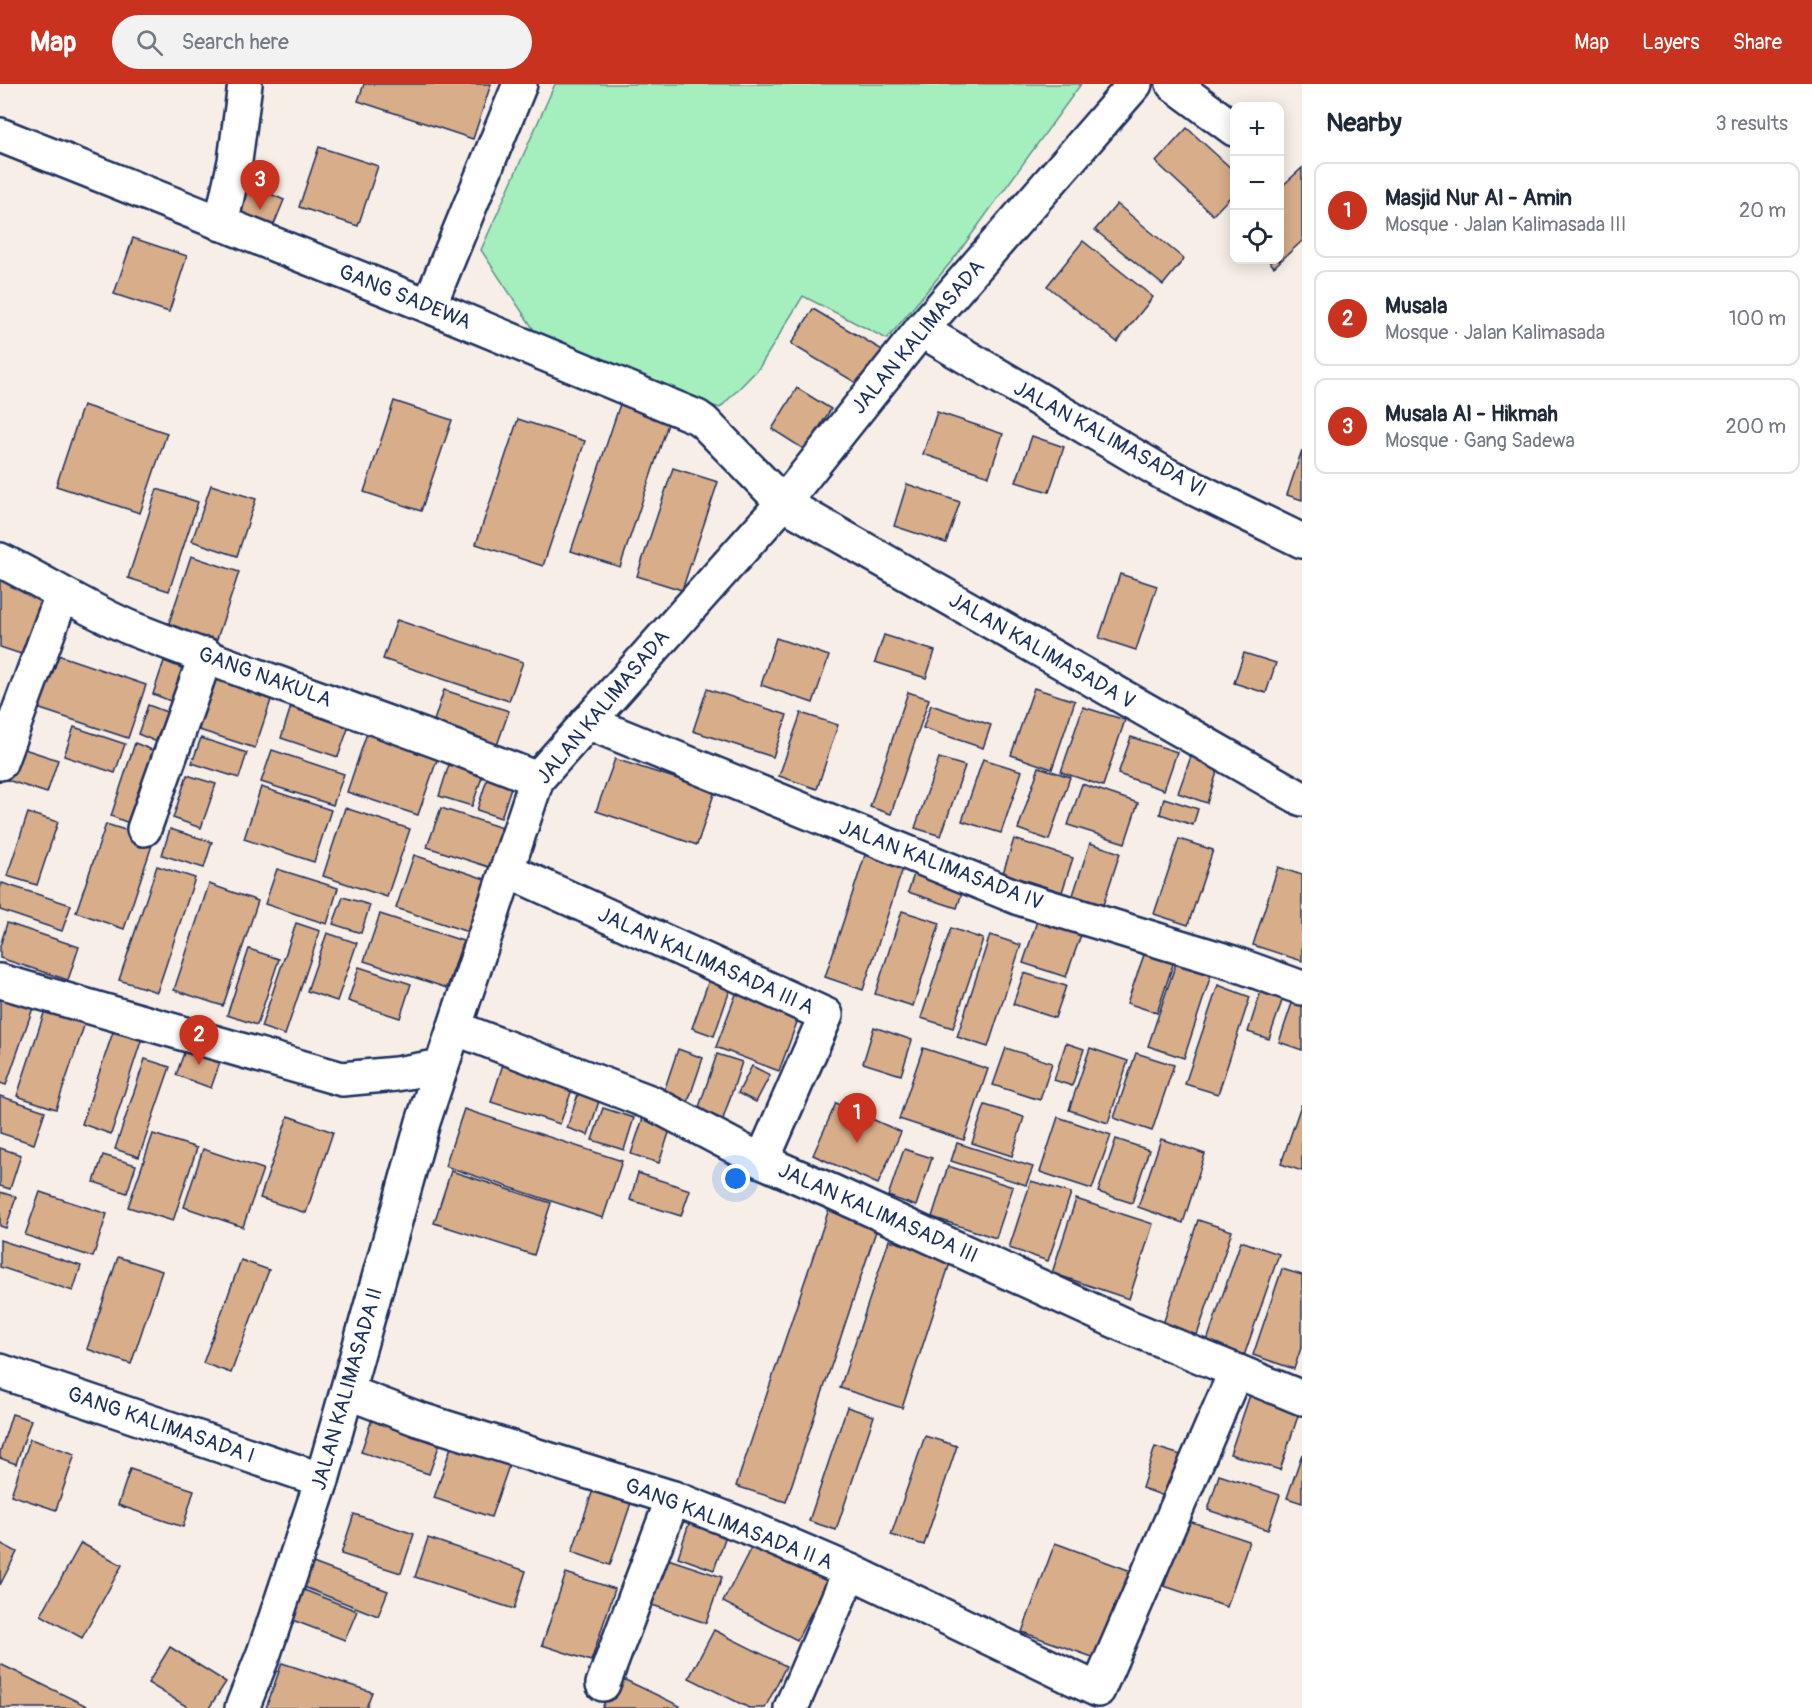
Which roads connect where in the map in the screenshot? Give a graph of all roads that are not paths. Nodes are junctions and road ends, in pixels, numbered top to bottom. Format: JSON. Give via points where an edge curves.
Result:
{"nodes":[{"id":1,"x":244,"y":84,"type":"edge"},
{"id":2,"x":520,"y":84,"type":"edge"},
{"id":3,"x":1136,"y":84,"type":"edge"},
{"id":4,"x":1173,"y":84,"type":"edge"},
{"id":5,"x":1230,"y":126,"type":"edge"},
{"id":6,"x":0,"y":135,"type":"edge"},
{"id":7,"x":221,"y":224,"type":"junction"},
{"id":8,"x":429,"y":306,"type":"junction"},
{"id":9,"x":921,"y":330,"type":"junction"},
{"id":10,"x":783,"y":503,"type":"junction"},
{"id":11,"x":1302,"y":541,"type":"edge"},
{"id":12,"x":0,"y":560,"type":"edge"},
{"id":13,"x":62,"y":594,"type":"junction"},
{"id":14,"x":206,"y":655,"type":"junction"},
{"id":15,"x":586,"y":722,"type":"junction"},
{"id":16,"x":0,"y":763,"type":"edge"},
{"id":17,"x":537,"y":779,"type":"junction"},
{"id":18,"x":1302,"y":799,"type":"edge"},
{"id":19,"x":144,"y":829,"type":"dead end"},
{"id":20,"x":507,"y":870,"type":"junction"},
{"id":21,"x":0,"y":981,"type":"edge"},
{"id":22,"x":1302,"y":988,"type":"edge"},
{"id":23,"x":455,"y":1028,"type":"junction"},
{"id":24,"x":442,"y":1066,"type":"junction"},
{"id":25,"x":762,"y":1161,"type":"junction"},
{"id":26,"x":0,"y":1371,"type":"edge"},
{"id":27,"x":1236,"y":1371,"type":"junction"},
{"id":28,"x":347,"y":1392,"type":"junction"},
{"id":29,"x":1302,"y":1398,"type":"edge"},
{"id":30,"x":321,"y":1480,"type":"junction"},
{"id":31,"x":673,"y":1498,"type":"junction"},
{"id":32,"x":850,"y":1571,"type":"junction"},
{"id":33,"x":603,"y":1684,"type":"dead end"},
{"id":34,"x":242,"y":1708,"type":"edge"},
{"id":35,"x":791,"y":1708,"type":"edge"}],
"edges":[{"from":1,"to":7,"type":"street","via":[[235,161]]},
{"from":2,"to":8,"type":"street"},
{"from":3,"to":9,"type":"street","name":"JALAN KALIMASADA"},
{"from":4,"to":5,"type":"street"},
{"from":6,"to":7,"type":"street","name":"GANG SADEWA"},
{"from":7,"to":8,"type":"street","name":"GANG SADEWA"},
{"from":8,"to":10,"type":"street","name":"GANG SADEWA","via":[[697,417]]},
{"from":9,"to":10,"type":"street","name":"JALAN KALIMASADA"},
{"from":9,"to":11,"type":"street","name":"JALAN KALIMASADA VI","via":[[1165,474]]},
{"from":10,"to":15,"type":"street","name":"JALAN KALIMASADA"},
{"from":10,"to":18,"type":"street","name":"JALAN KALIMASADA V"},
{"from":12,"to":13,"type":"street","name":"GANG NAKULA"},
{"from":13,"to":14,"type":"street","name":"GANG NAKULA","via":[[131,628]]},
{"from":13,"to":16,"type":"street"},
{"from":14,"to":17,"type":"street","name":"GANG NAKULA"},
{"from":14,"to":19,"type":"street"},
{"from":15,"to":17,"type":"street","name":"JALAN KALIMASADA"},
{"from":15,"to":22,"type":"street","name":"JALAN KALIMASADA IV","via":[[1018,898]]},
{"from":17,"to":20,"type":"street","name":"JALAN KALIMASADA"},
{"from":20,"to":23,"type":"street","name":"JALAN KALIMASADA"},
{"from":20,"to":25,"type":"street","name":"JALAN KALIMASADA III A","via":[[826,1015]]},
{"from":21,"to":24,"type":"street","via":[[342,1079]]},
{"from":23,"to":24,"type":"street","name":"JALAN KALIMASADA"},
{"from":23,"to":25,"type":"street","name":"JALAN KALIMASADA III","via":[[652,1103]]},
{"from":24,"to":28,"type":"street","name":"JALAN KALIMASADA II"},
{"from":25,"to":27,"type":"street","name":"JALAN KALIMASADA III","via":[[1124,1326]]},
{"from":26,"to":30,"type":"street","name":"GANG KALIMASADA I"},
{"from":27,"to":29,"type":"street","name":"JALAN KALIMASADA III"},
{"from":27,"to":32,"type":"street","name":"GANG KALIMASADA II A","via":[[1098,1690]]},
{"from":28,"to":30,"type":"street","name":"JALAN KALIMASADA II"},
{"from":28,"to":31,"type":"street","name":"GANG KALIMASADA II A","via":[[418,1419]]},
{"from":30,"to":34,"type":"street","name":"JALAN KALIMASADA II"},
{"from":31,"to":32,"type":"street","name":"GANG KALIMASADA II A"},
{"from":31,"to":33,"type":"street"},
{"from":32,"to":35,"type":"street"}]}
